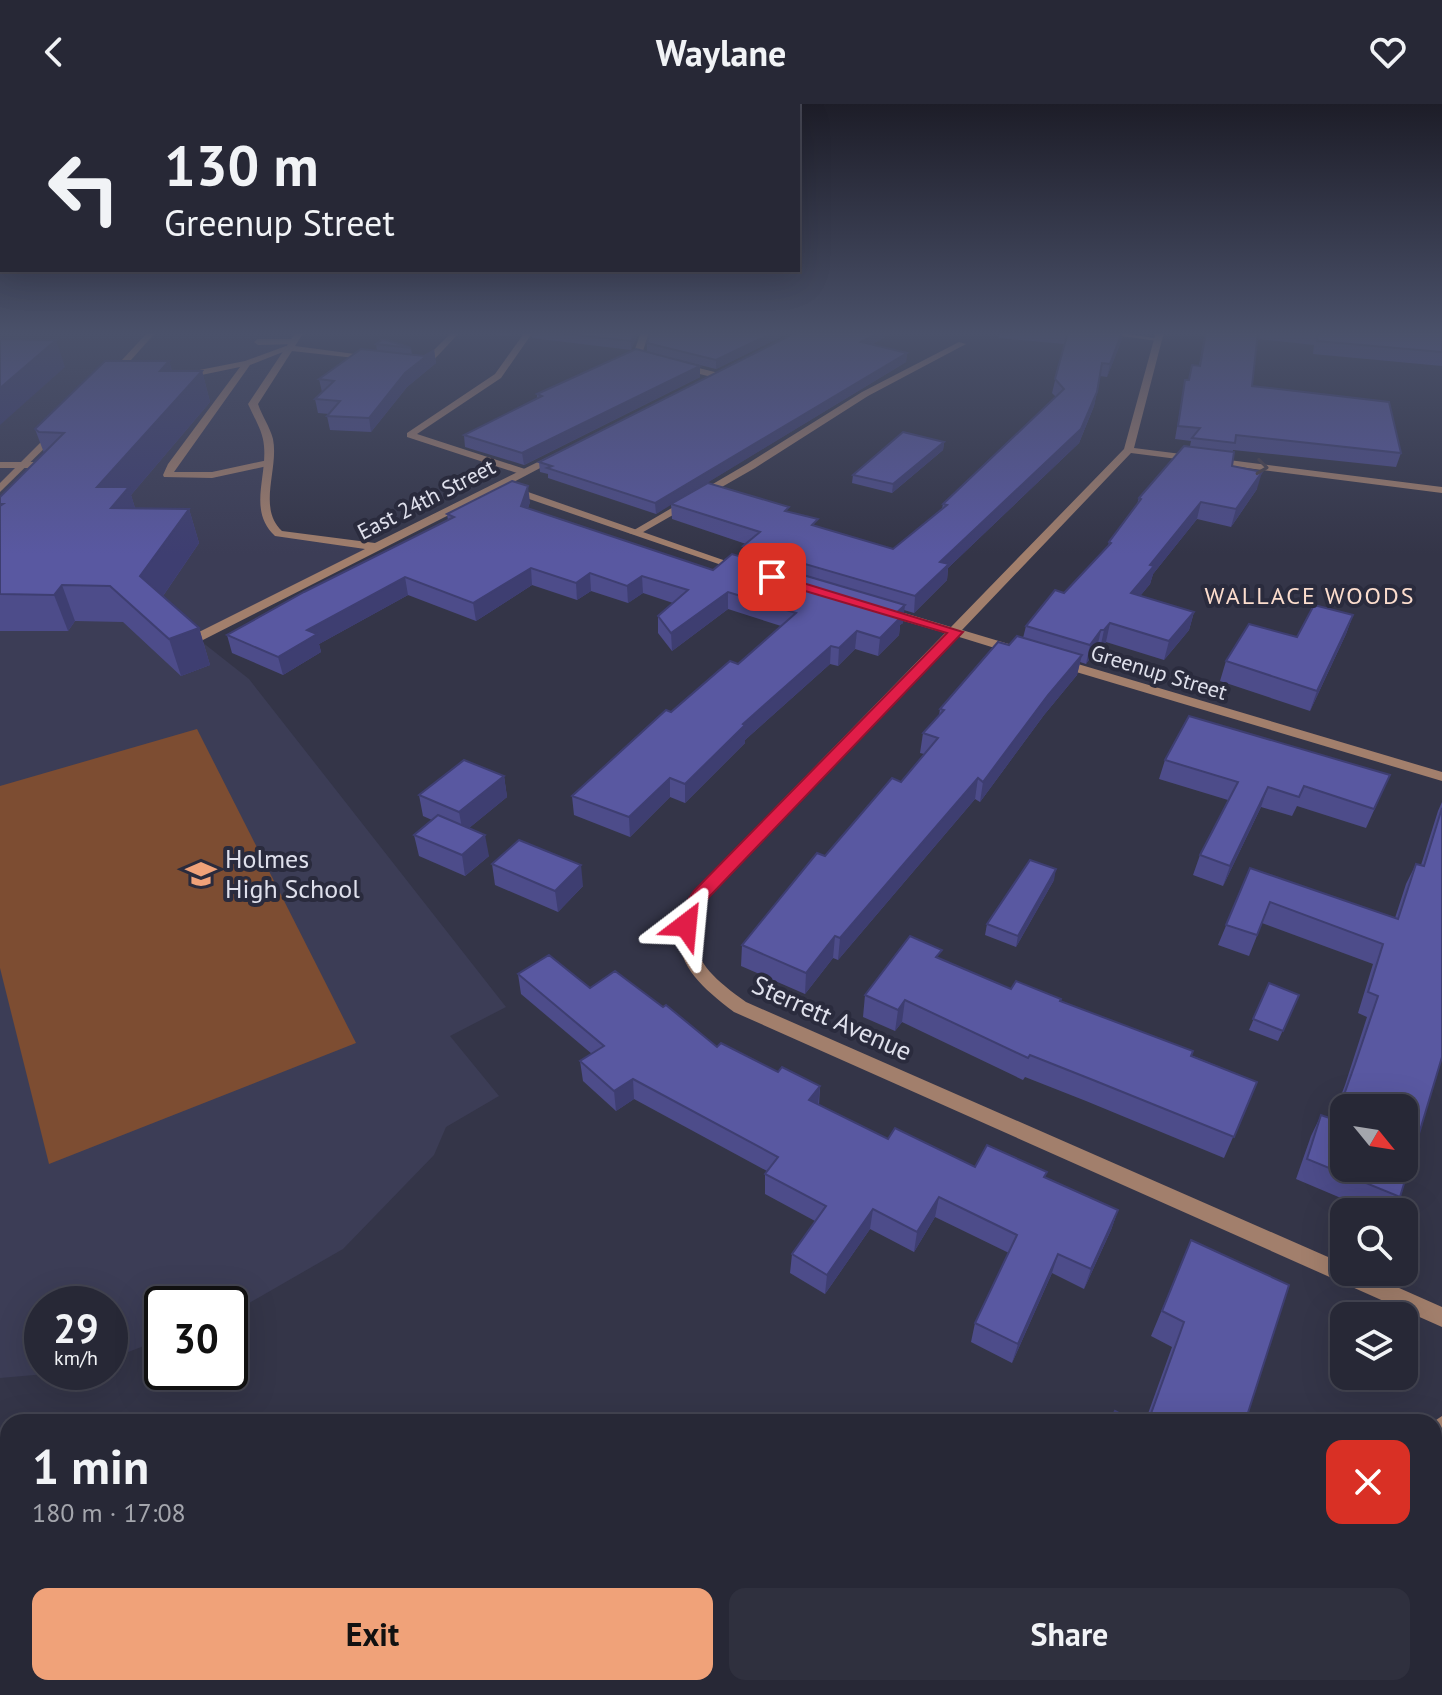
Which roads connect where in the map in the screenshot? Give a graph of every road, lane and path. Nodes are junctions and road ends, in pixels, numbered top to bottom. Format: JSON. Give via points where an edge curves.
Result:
{"nodes":[{"id":1,"x":216,"y":406,"type":"edge"},
{"id":2,"x":254,"y":406,"type":"edge"},
{"id":3,"x":453,"y":406,"type":"edge"},
{"id":4,"x":846,"y":406,"type":"edge"},
{"id":5,"x":1140,"y":406,"type":"edge"},
{"id":6,"x":67,"y":422,"type":"edge"},
{"id":7,"x":1129,"y":450,"type":"junction"},
{"id":8,"x":565,"y":452,"type":"edge"},
{"id":9,"x":268,"y":463,"type":"junction"},
{"id":10,"x":0,"y":465,"type":"edge"},
{"id":11,"x":24,"y":465,"type":"junction"},
{"id":12,"x":43,"y":465,"type":"edge"},
{"id":13,"x":524,"y":472,"type":"junction"},
{"id":14,"x":499,"y":485,"type":"junction"},
{"id":15,"x":0,"y":489,"type":"edge"},
{"id":16,"x":1442,"y":490,"type":"edge"},
{"id":17,"x":634,"y":533,"type":"junction"},
{"id":18,"x":377,"y":547,"type":"junction"},
{"id":19,"x":757,"y":573,"type":"edge"},
{"id":20,"x":864,"y":605,"type":"edge"},
{"id":21,"x":956,"y":632,"type":"junction"},
{"id":22,"x":197,"y":638,"type":"edge"},
{"id":23,"x":1032,"y":654,"type":"edge"},
{"id":24,"x":1047,"y":659,"type":"edge"},
{"id":25,"x":1442,"y":777,"type":"edge"},
{"id":26,"x":1442,"y":1317,"type":"edge"}],
"edges":[{"from":1,"to":9,"type":"street","via":[[168,475],[212,475]]},
{"from":2,"to":9,"type":"street","via":[[269,440]]},
{"from":3,"to":13,"type":"street","via":[[410,435]]},
{"from":4,"to":17,"type":"street"},
{"from":5,"to":7,"type":"street","name":"Sterrett Avenue"},
{"from":6,"to":11,"type":"street"},
{"from":7,"to":16,"type":"street","one_way":true},
{"from":7,"to":21,"type":"street","name":"Sterrett Avenue"},
{"from":8,"to":13,"type":"street","name":"East 24th Street"},
{"from":9,"to":18,"type":"street","via":[[266,513],[272,530]]},
{"from":10,"to":11,"type":"street"},
{"from":11,"to":12,"type":"street"},
{"from":11,"to":15,"type":"street"},
{"from":13,"to":14,"type":"street","name":"East 24th Street"},
{"from":14,"to":17,"type":"street"},
{"from":14,"to":18,"type":"street","name":"East 24th Street"},
{"from":17,"to":19,"type":"street"},
{"from":18,"to":22,"type":"street","name":"East 24th Street"},
{"from":20,"to":21,"type":"street"},
{"from":21,"to":23,"type":"street"},
{"from":21,"to":26,"type":"street","name":"Sterrett Avenue","via":[[700,895],[686,925],[687,952],[698,975],[740,1007]]},
{"from":24,"to":25,"type":"street","name":"Greenup Street"}]}
